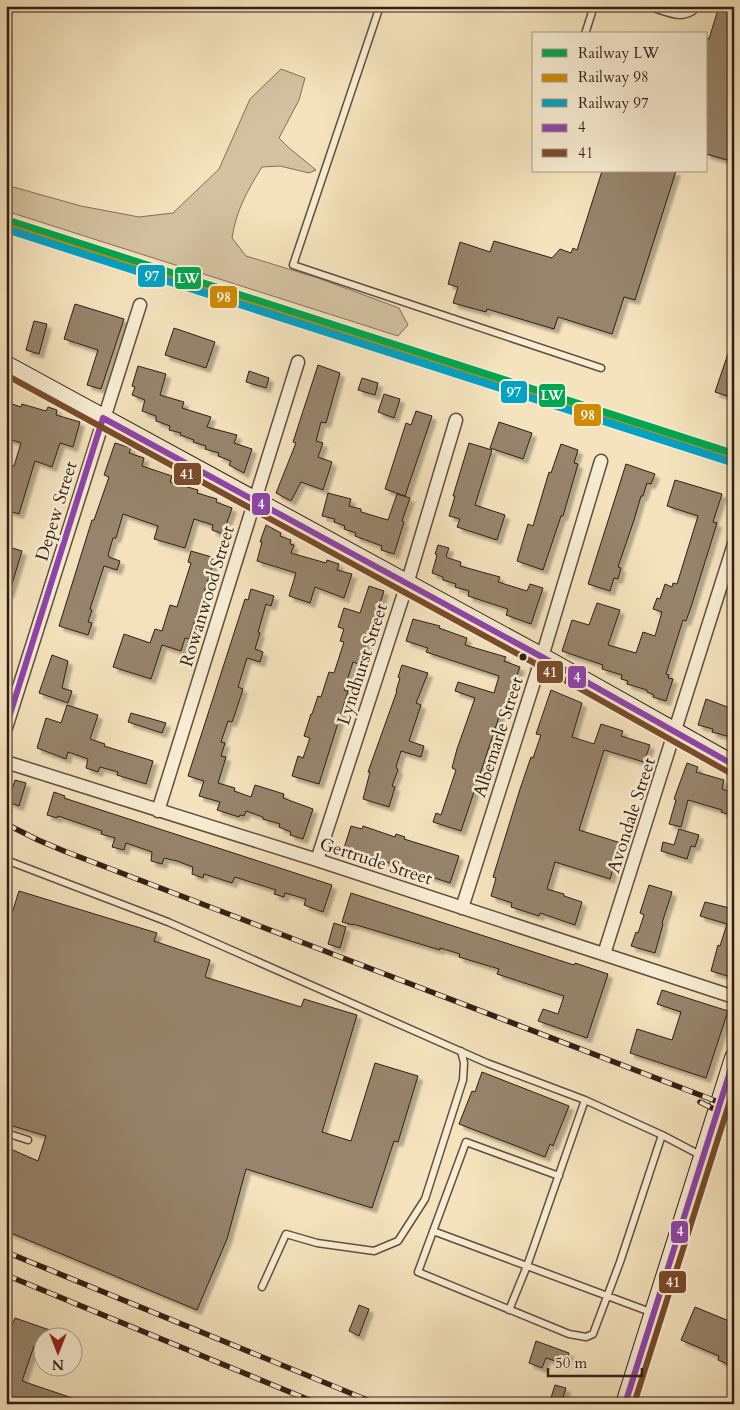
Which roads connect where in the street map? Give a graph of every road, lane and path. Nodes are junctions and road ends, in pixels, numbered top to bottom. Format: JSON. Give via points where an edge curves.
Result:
{"nodes":[{"id":1,"x":380,"y":6,"type":"edge"},
{"id":2,"x":594,"y":6,"type":"edge"},
{"id":3,"x":657,"y":6,"type":"edge"},
{"id":4,"x":691,"y":9,"type":"edge"},
{"id":5,"x":586,"y":32,"type":"edge"},
{"id":6,"x":140,"y":305,"type":"dead end"},
{"id":7,"x":298,"y":362,"type":"dead end"},
{"id":8,"x":6,"y":365,"type":"edge"},
{"id":9,"x":601,"y":368,"type":"dead end"},
{"id":10,"x":103,"y":418,"type":"junction"},
{"id":11,"x":456,"y":420,"type":"dead end"},
{"id":12,"x":602,"y":460,"type":"dead end"},
{"id":13,"x":255,"y":502,"type":"junction"},
{"id":14,"x":734,"y":544,"type":"edge"},
{"id":15,"x":407,"y":584,"type":"junction"},
{"id":16,"x":542,"y":657,"type":"junction"},
{"id":17,"x":6,"y":728,"type":"edge"},
{"id":18,"x":676,"y":732,"type":"junction"},
{"id":19,"x":6,"y":762,"type":"edge"},
{"id":20,"x":734,"y":765,"type":"edge"},
{"id":21,"x":158,"y":811,"type":"junction"},
{"id":22,"x":6,"y":860,"type":"edge"},
{"id":23,"x":317,"y":860,"type":"junction"},
{"id":24,"x":462,"y":908,"type":"junction"},
{"id":25,"x":604,"y":954,"type":"junction"},
{"id":26,"x":734,"y":997,"type":"edge"},
{"id":27,"x":461,"y":1051,"type":"junction"},
{"id":28,"x":734,"y":1058,"type":"edge"},
{"id":29,"x":585,"y":1100,"type":"junction"},
{"id":30,"x":6,"y":1133,"type":"edge"},
{"id":31,"x":662,"y":1135,"type":"junction"},
{"id":32,"x":28,"y":1140,"type":"dead end"},
{"id":33,"x":703,"y":1156,"type":"junction"},
{"id":34,"x":559,"y":1176,"type":"junction"},
{"id":35,"x":433,"y":1232,"type":"junction"},
{"id":36,"x":527,"y":1266,"type":"junction"},
{"id":37,"x":262,"y":1287,"type":"dead end"},
{"id":38,"x":607,"y":1296,"type":"junction"},
{"id":39,"x":509,"y":1310,"type":"junction"},
{"id":40,"x":654,"y":1313,"type":"junction"},
{"id":41,"x":625,"y":1404,"type":"edge"}],
"edges":[{"from":1,"to":9,"type":"lane","via":[[292,265]]},
{"from":2,"to":5,"type":"lane"},
{"from":3,"to":4,"type":"street","via":[[678,13]]},
{"from":6,"to":10,"type":"street","name":"Depew Street"},
{"from":7,"to":13,"type":"street","name":"Rowanwood Street"},
{"from":8,"to":10,"type":"street"},
{"from":10,"to":13,"type":"street"},
{"from":10,"to":17,"type":"street","name":"Depew Street"},
{"from":11,"to":15,"type":"street","name":"Lyndhurst Street"},
{"from":12,"to":16,"type":"street","name":"Albemarle Street"},
{"from":13,"to":15,"type":"street"},
{"from":13,"to":21,"type":"street","name":"Rowanwood Street"},
{"from":14,"to":18,"type":"street","name":"Avondale Street"},
{"from":15,"to":16,"type":"street"},
{"from":15,"to":23,"type":"street","name":"Lyndhurst Street"},
{"from":16,"to":18,"type":"street"},
{"from":16,"to":24,"type":"street","name":"Albemarle Street"},
{"from":18,"to":20,"type":"street"},
{"from":18,"to":25,"type":"street","name":"Avondale Street"},
{"from":19,"to":21,"type":"street","name":"Gertrude Street"},
{"from":21,"to":23,"type":"street","name":"Gertrude Street"},
{"from":22,"to":27,"type":"lane","via":[[168,922]]},
{"from":23,"to":24,"type":"street","name":"Gertrude Street"},
{"from":24,"to":25,"type":"street","name":"Gertrude Street"},
{"from":25,"to":26,"type":"street","name":"Gertrude Street"},
{"from":27,"to":29,"type":"lane"},
{"from":27,"to":37,"type":"lane","via":[[463,1080],[425,1198],[398,1241],[374,1251],[317,1243],[286,1234]]},
{"from":28,"to":33,"type":"street"},
{"from":29,"to":31,"type":"lane"},
{"from":29,"to":34,"type":"lane"},
{"from":30,"to":32,"type":"lane"},
{"from":31,"to":33,"type":"lane"},
{"from":31,"to":38,"type":"lane"},
{"from":33,"to":40,"type":"street"},
{"from":34,"to":35,"type":"lane","via":[[466,1142]]},
{"from":34,"to":36,"type":"lane"},
{"from":35,"to":36,"type":"lane"},
{"from":35,"to":39,"type":"lane","via":[[418,1272]]},
{"from":36,"to":38,"type":"lane"},
{"from":36,"to":39,"type":"lane"},
{"from":38,"to":39,"type":"lane","via":[[593,1334],[586,1337],[569,1334]]},
{"from":38,"to":40,"type":"lane"},
{"from":40,"to":41,"type":"street"}]}
